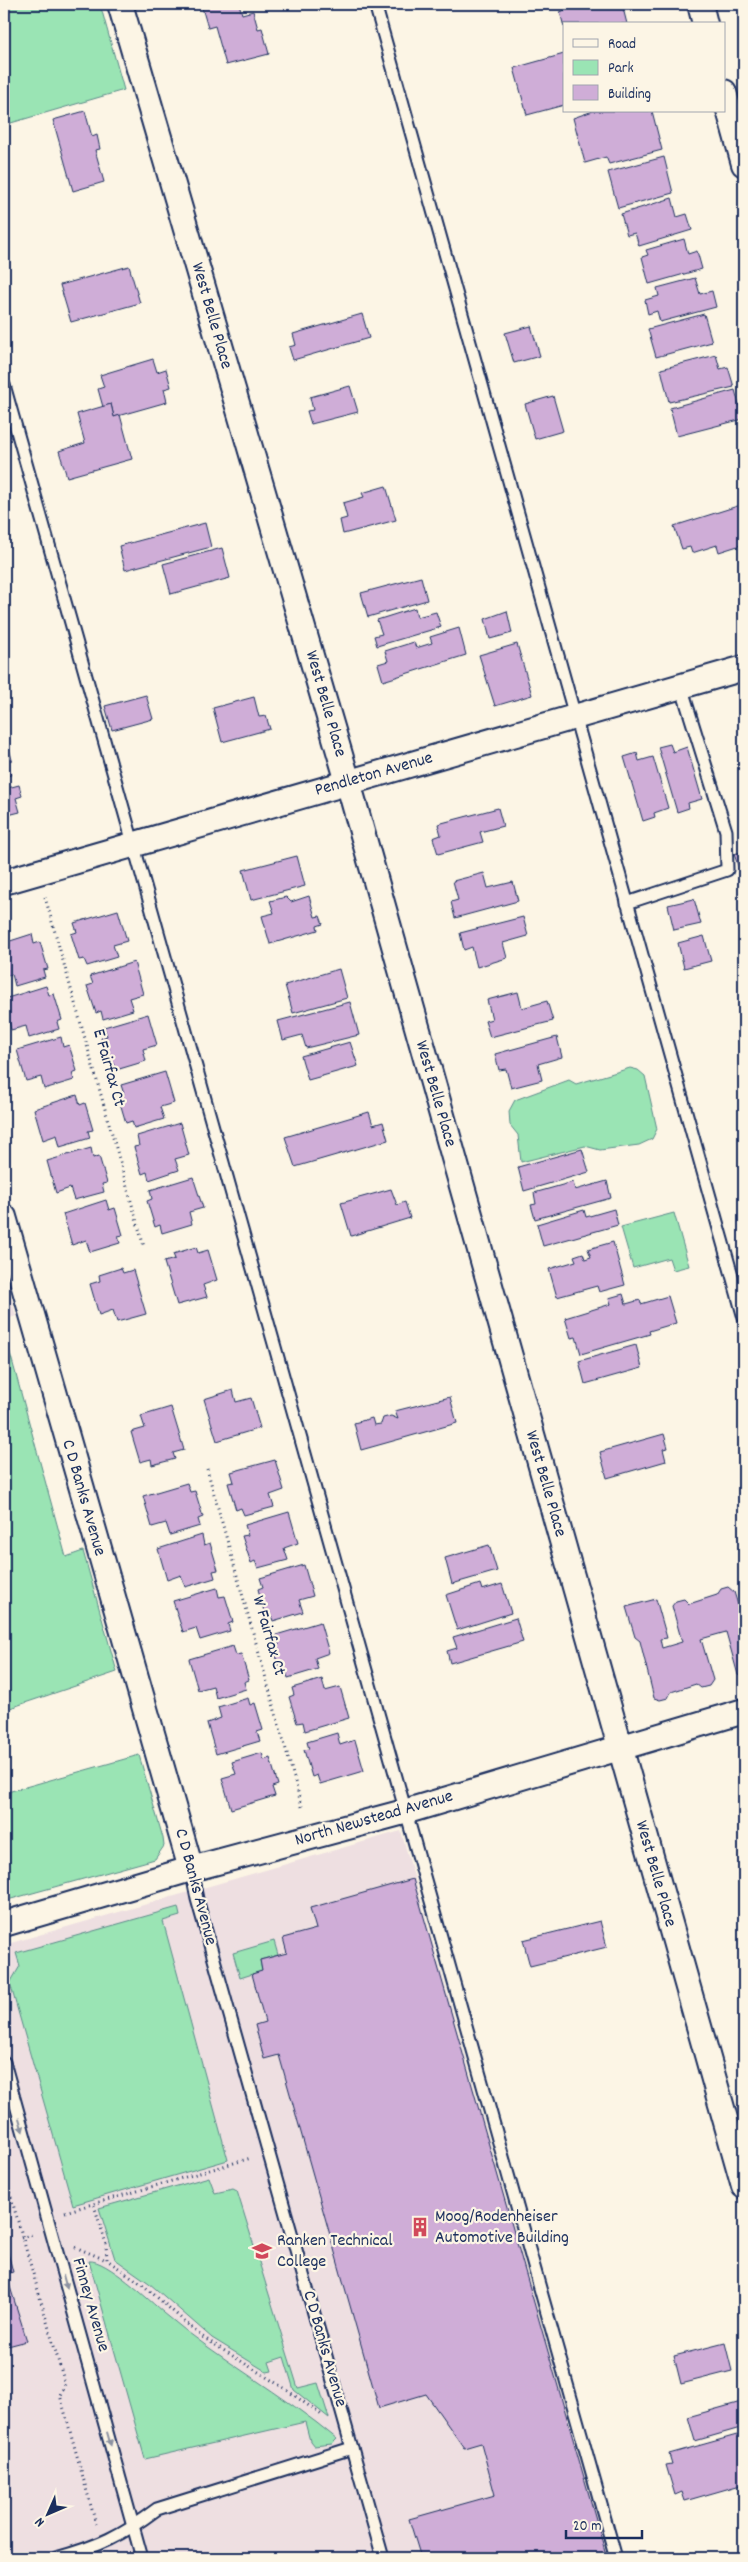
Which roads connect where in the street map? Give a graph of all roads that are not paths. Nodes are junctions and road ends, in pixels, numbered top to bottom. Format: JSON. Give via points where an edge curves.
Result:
{"nodes":[{"id":1,"x":120,"y":4,"type":"edge"},
{"id":2,"x":375,"y":4,"type":"edge"},
{"id":3,"x":700,"y":4,"type":"edge"},
{"id":4,"x":704,"y":22,"type":"edge"},
{"id":5,"x":726,"y":99,"type":"edge"},
{"id":6,"x":744,"y":164,"type":"edge"},
{"id":7,"x":4,"y":385,"type":"edge"},
{"id":8,"x":744,"y":668,"type":"edge"},
{"id":9,"x":681,"y":686,"type":"junction"},
{"id":10,"x":575,"y":717,"type":"junction"},
{"id":11,"x":348,"y":782,"type":"junction"},
{"id":12,"x":132,"y":845,"type":"junction"},
{"id":13,"x":4,"y":882,"type":"edge"},
{"id":14,"x":627,"y":903,"type":"junction"},
{"id":15,"x":4,"y":1217,"type":"edge"},
{"id":16,"x":744,"y":1318,"type":"edge"},
{"id":17,"x":744,"y":1711,"type":"edge"},
{"id":18,"x":619,"y":1747,"type":"junction"},
{"id":19,"x":404,"y":1812,"type":"junction"},
{"id":20,"x":191,"y":1869,"type":"junction"},
{"id":21,"x":4,"y":1924,"type":"edge"},
{"id":22,"x":4,"y":2062,"type":"edge"},
{"id":23,"x":744,"y":2186,"type":"edge"},
{"id":24,"x":352,"y":2448,"type":"junction"},
{"id":25,"x":133,"y":2527,"type":"junction"},
{"id":26,"x":56,"y":2558,"type":"edge"},
{"id":27,"x":142,"y":2558,"type":"edge"},
{"id":28,"x":383,"y":2558,"type":"edge"},
{"id":29,"x":616,"y":2558,"type":"edge"}],
"edges":[{"from":1,"to":11,"type":"street","name":"West Belle Place"},
{"from":2,"to":10,"type":"lane"},
{"from":3,"to":4,"type":"street"},
{"from":5,"to":6,"type":"street"},
{"from":7,"to":12,"type":"lane"},
{"from":8,"to":9,"type":"street","name":"Pendleton Avenue"},
{"from":9,"to":10,"type":"street","name":"Pendleton Avenue"},
{"from":9,"to":14,"type":"lane","via":[[726,831],[726,870]]},
{"from":10,"to":11,"type":"street","name":"Pendleton Avenue"},
{"from":10,"to":14,"type":"lane"},
{"from":11,"to":12,"type":"street","name":"Pendleton Avenue"},
{"from":11,"to":18,"type":"street","name":"West Belle Place"},
{"from":12,"to":13,"type":"street","name":"Pendleton Avenue"},
{"from":12,"to":19,"type":"lane"},
{"from":14,"to":16,"type":"lane"},
{"from":15,"to":20,"type":"street","name":"C D Banks Avenue"},
{"from":17,"to":18,"type":"street","name":"North Newstead Avenue"},
{"from":18,"to":19,"type":"street","name":"North Newstead Avenue"},
{"from":18,"to":23,"type":"street","name":"West Belle Place"},
{"from":19,"to":20,"type":"street","name":"North Newstead Avenue"},
{"from":19,"to":29,"type":"lane"},
{"from":20,"to":21,"type":"street","name":"North Newstead Avenue"},
{"from":20,"to":24,"type":"lane","name":"C D Banks Avenue"},
{"from":22,"to":25,"type":"lane","name":"Finney Avenue","one_way":true},
{"from":24,"to":25,"type":"lane","via":[[157,2509]]},
{"from":24,"to":28,"type":"lane","name":"C D Banks Avenue"},
{"from":25,"to":26,"type":"lane","via":[[102,2544]]},
{"from":25,"to":27,"type":"lane","name":"Finney Avenue"}]}
